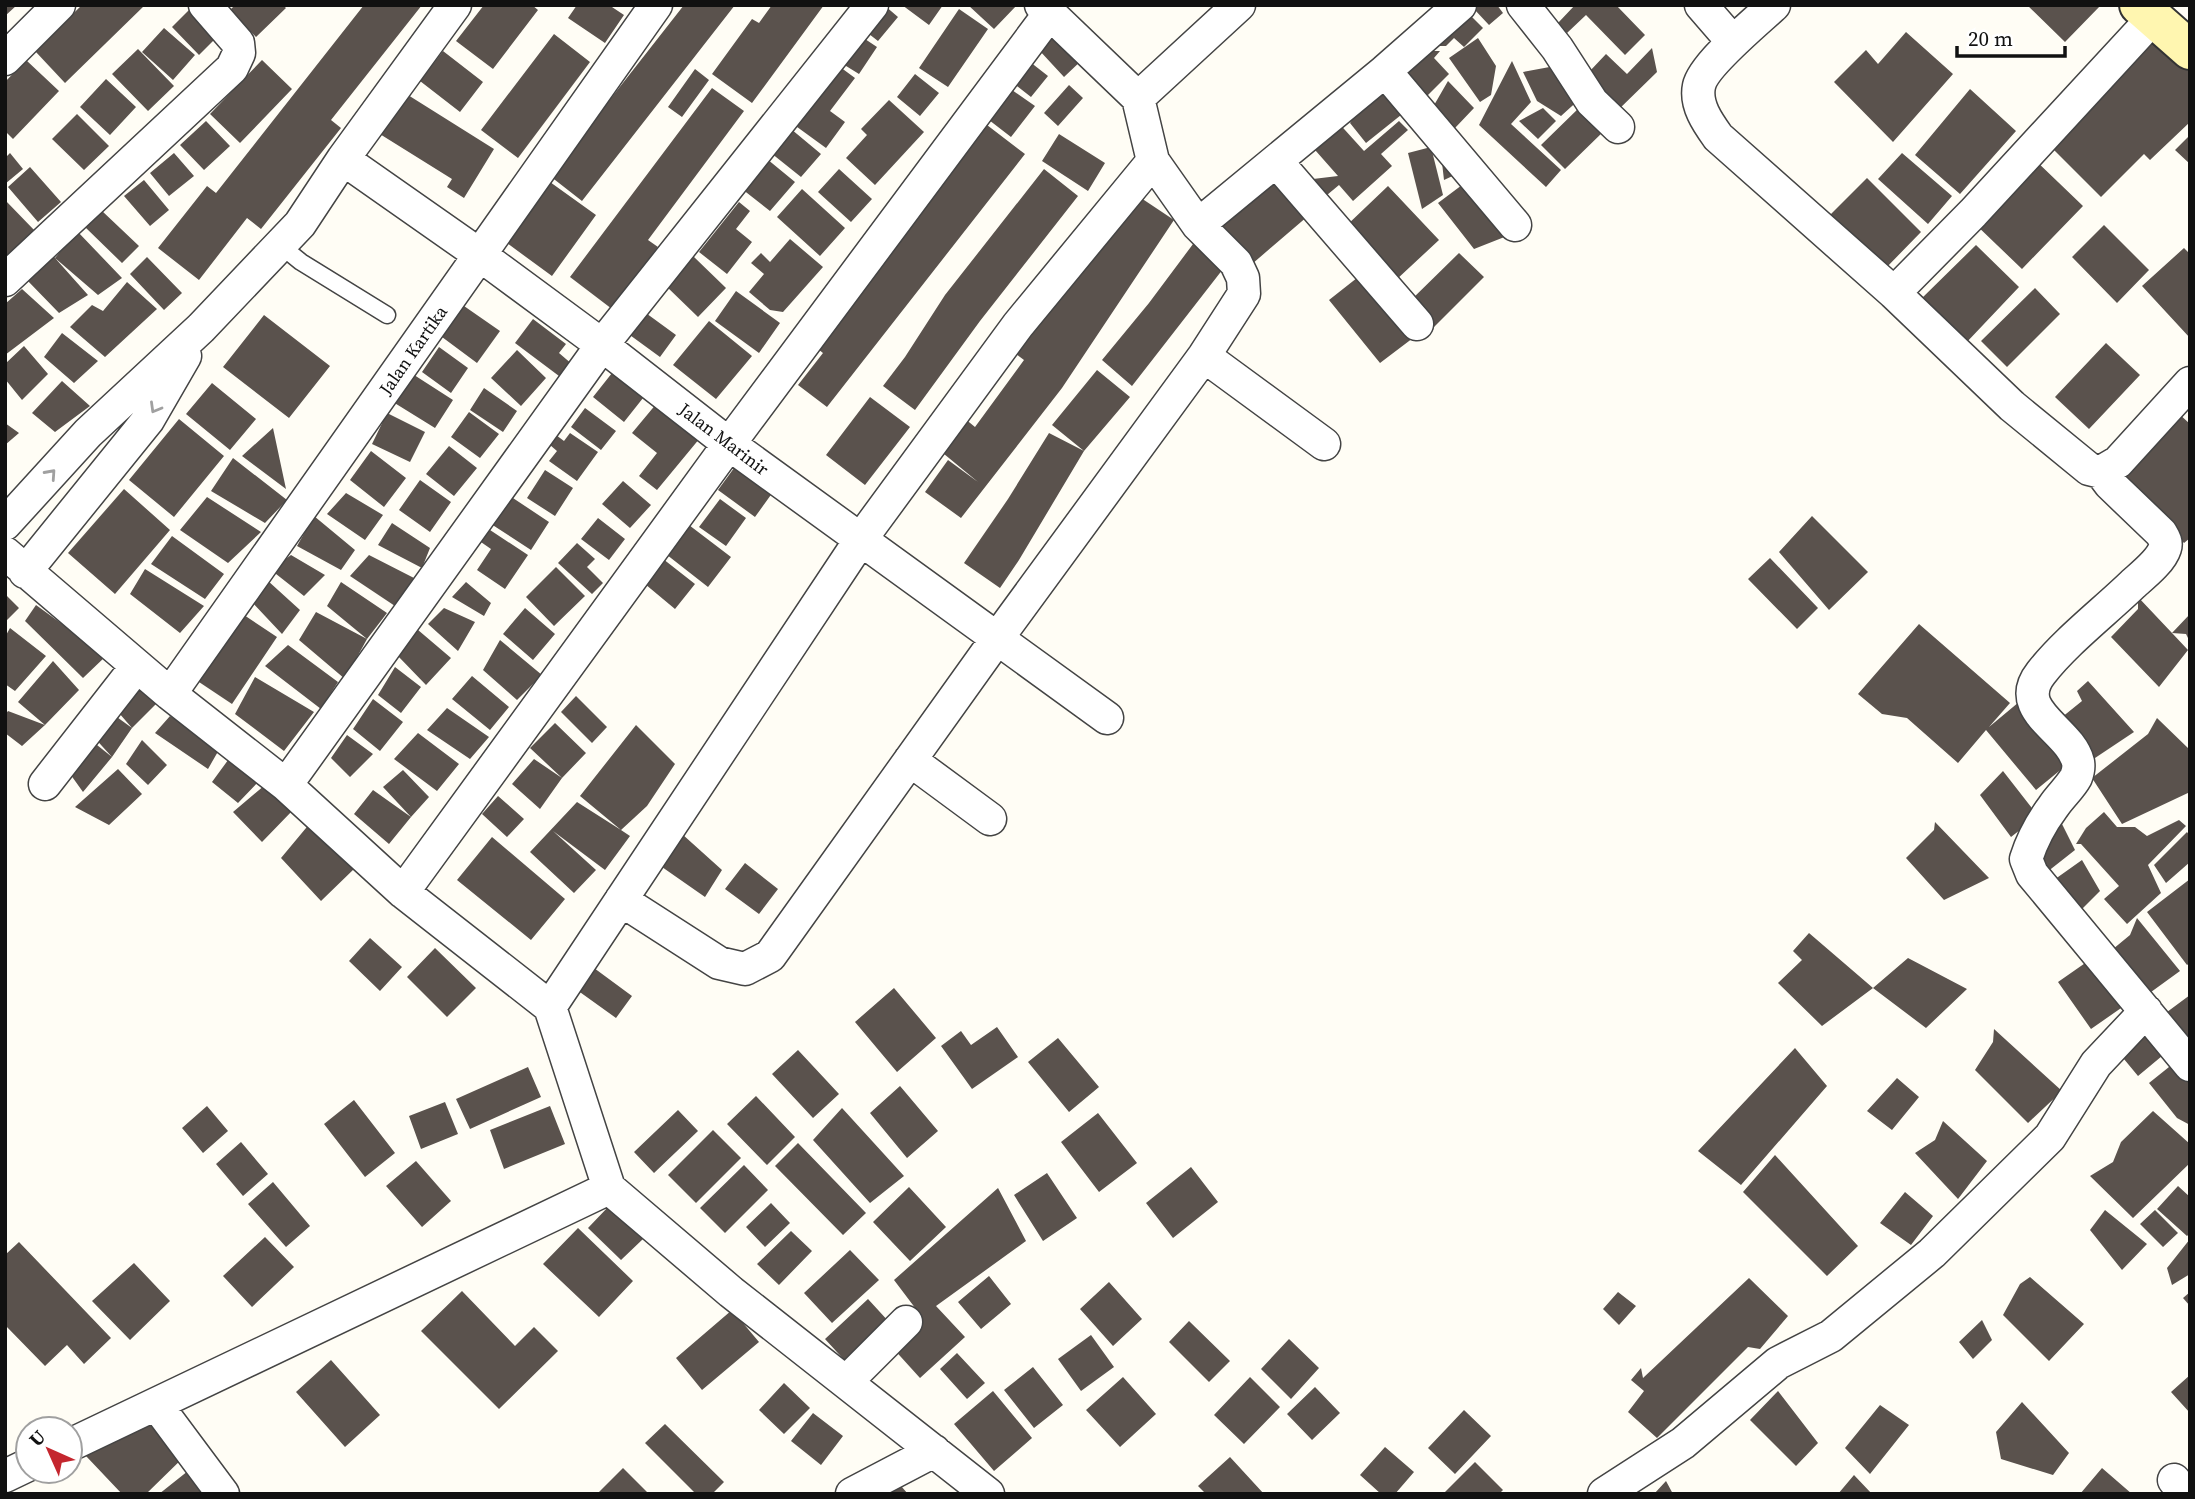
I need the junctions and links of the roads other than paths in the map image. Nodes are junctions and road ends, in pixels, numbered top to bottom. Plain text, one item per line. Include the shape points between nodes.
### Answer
1 (58, 5) edge
2 (205, 5) edge
3 (455, 5) edge
4 (656, 5) edge
5 (872, 5) edge
6 (1239, 5) edge
7 (1460, 5) edge
8 (1523, 5) edge
9 (1701, 5) edge
10 (1774, 5) edge
11 (1046, 9) edge
12 (2146, 12) edge
13 (1733, 42) junction
14 (2190, 50) edge
15 (5, 59) edge
16 (1385, 71) junction
17 (1138, 98) junction
18 (1618, 127) dead end
19 (343, 159) junction
20 (1153, 161) junction
21 (1276, 161) junction
22 (1198, 225) junction
23 (1515, 225) dead end
24 (280, 245) junction
25 (480, 255) junction
26 (5, 280) edge
27 (1894, 293) junction
28 (387, 315) dead end
29 (1417, 324) dead end
30 (201, 328) junction
31 (602, 345) junction
32 (1204, 356) junction
33 (2190, 383) edge
34 (729, 444) junction
35 (1324, 444) dead end
36 (2101, 472) junction
37 (5, 524) edge
38 (861, 539) junction
39 (15, 562) edge
40 (996, 640) junction
41 (137, 666) junction
42 (170, 694) junction
43 (1107, 718) dead end
44 (910, 760) junction
45 (44, 784) dead end
46 (286, 785) junction
47 (990, 819) dead end
48 (403, 892) junction
49 (621, 900) junction
50 (550, 1007) junction
51 (2146, 1011) junction
52 (2190, 1065) edge
53 (609, 1188) junction
54 (906, 1322) dead end
55 (846, 1382) junction
56 (156, 1404) junction
57 (84, 1438) edge
58 (934, 1451) junction
59 (223, 1494) edge
60 (852, 1494) edge
61 (988, 1494) edge
62 (1604, 1494) edge

1 - 15 street
2 - 26 street via 238,43 232,68
3 - 19 street
4 - 25 street, Jalan Kartika
5 - 31 street
6 - 17 street
7 - 16 street
8 - 18 street via 1592,102
9 - 13 street
10 - 13 street
11 - 17 street
11 - 34 street
12 - 14 street
12 - 27 street via 1973,213
13 - 27 street via 1699,86 1702,113 1718,137
16 - 21 street
16 - 23 street
17 - 20 street
19 - 24 street via 300,224
19 - 25 street, Jalan Marinir
20 - 22 street
20 - 38 street via 1018,325
21 - 22 street
21 - 29 street
22 - 32 street via 1236,263 1244,286 1244,294
24 - 28 lane
24 - 30 street
25 - 31 street, Jalan Marinir
25 - 42 street, Jalan Kartika
27 - 36 street via 2012,406 2089,469
37 -> 30 street via 88,433
30 -> 39 street via 148,420
31 - 34 street, Jalan Marinir
31 - 46 street
32 - 35 street
32 - 40 street
33 - 36 street via 2126,454
34 - 38 street, Jalan Marinir
34 - 48 street
36 - 51 street via 2161,533 2165,548 2033,684 2033,704 2072,751 2079,768 2034,836 2026,859 2032,874
38 - 40 street, Jalan Marinir
38 - 49 street
39 - 41 street
40 - 43 street, Jalan Marinir
40 - 44 street
41 - 42 street
41 - 45 street
42 - 46 street
44 - 47 street
44 - 49 street via 770,956 745,969 719,963
46 - 48 street
48 - 50 street
49 - 50 street
50 - 53 street
51 - 52 street
51 - 62 street via 2096,1064 2050,1137 1932,1254 1831,1336 1778,1363 1683,1443
53 - 55 street
53 - 56 street
54 - 55 street
55 - 58 street
56 - 57 street
56 - 59 street
58 - 60 street
58 - 61 street

